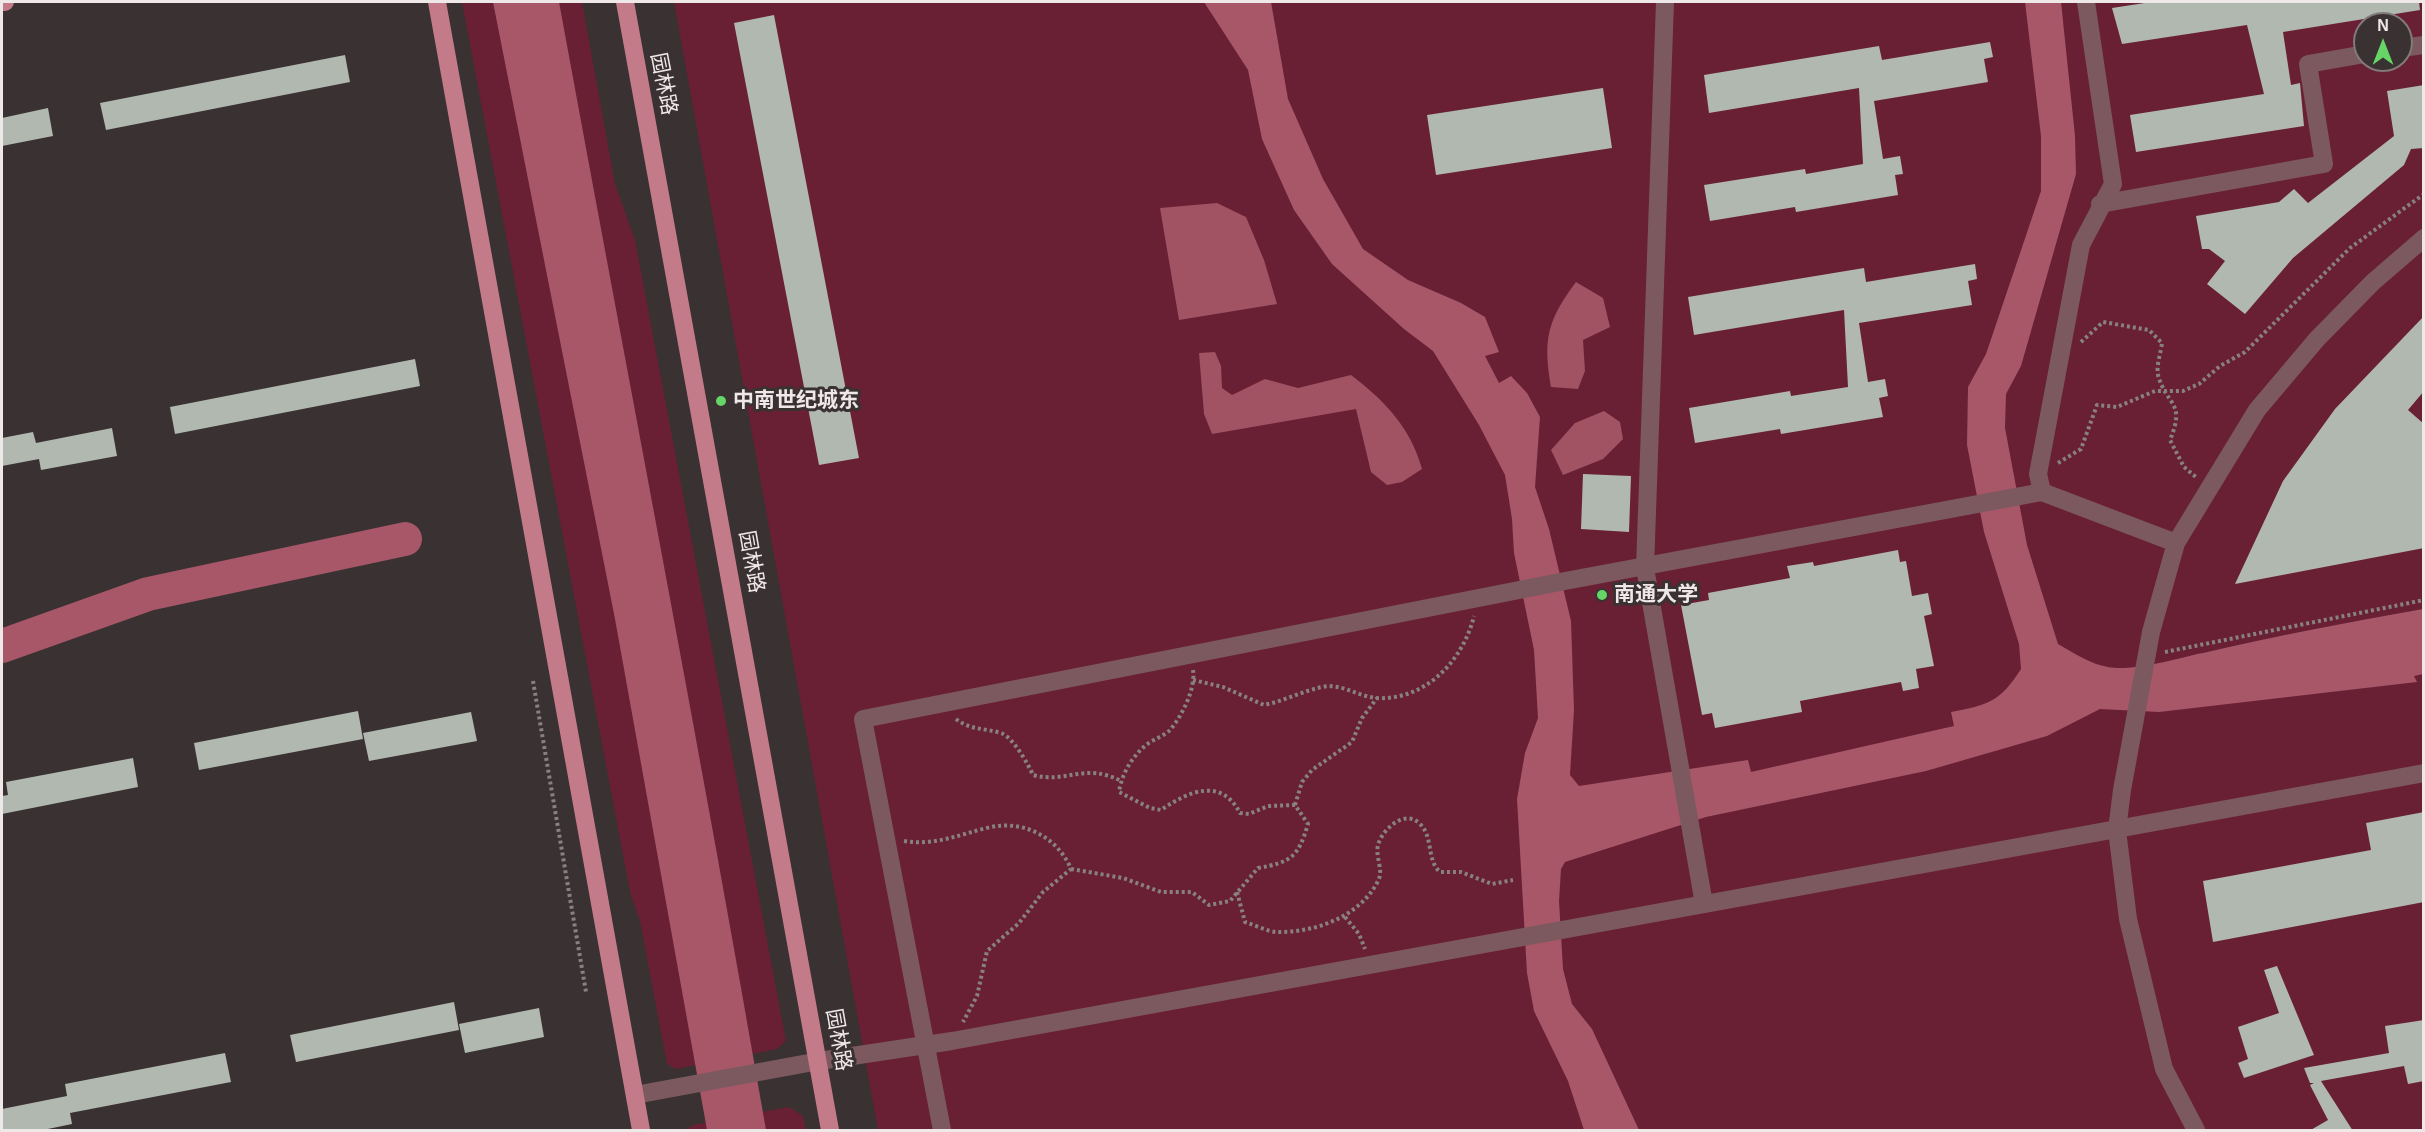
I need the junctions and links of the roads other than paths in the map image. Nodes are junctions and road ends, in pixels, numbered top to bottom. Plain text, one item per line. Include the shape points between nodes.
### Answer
1 (437, 2) edge
2 (625, 2) edge
3 (1665, 2) edge
4 (2086, 2) edge
5 (2353, 56) edge
6 (2100, 204) junction
7 (2424, 238) edge
8 (2041, 486) junction
9 (2176, 543) junction
10 (1644, 568) junction
11 (2424, 773) edge
12 (2117, 830) junction
13 (1704, 904) junction
14 (925, 1044) junction
15 (819, 1061) junction
16 (635, 1095) junction
17 (641, 1131) edge
18 (830, 1131) edge
19 (942, 1131) edge
20 (2196, 1131) edge

1 - 16 main road
2 - 15 main road, 园林路
3 - 10 street
4 - 6 street via 2113,184
5 - 6 street via 2308,64 2324,164
6 - 8 street via 2081,245 2058,363
7 - 9 street via 2373,282 2317,339 2257,410
8 - 9 street
8 - 10 street via 2022,495
9 - 12 street via 2146,659
10 - 13 street
10 - 14 street via 863,719
11 - 12 street
12 - 13 street
12 - 20 street via 2128,919 2163,1069
13 - 14 street
14 - 15 street
14 - 19 street
15 - 16 street
15 - 18 main road, 园林路
16 - 17 main road

